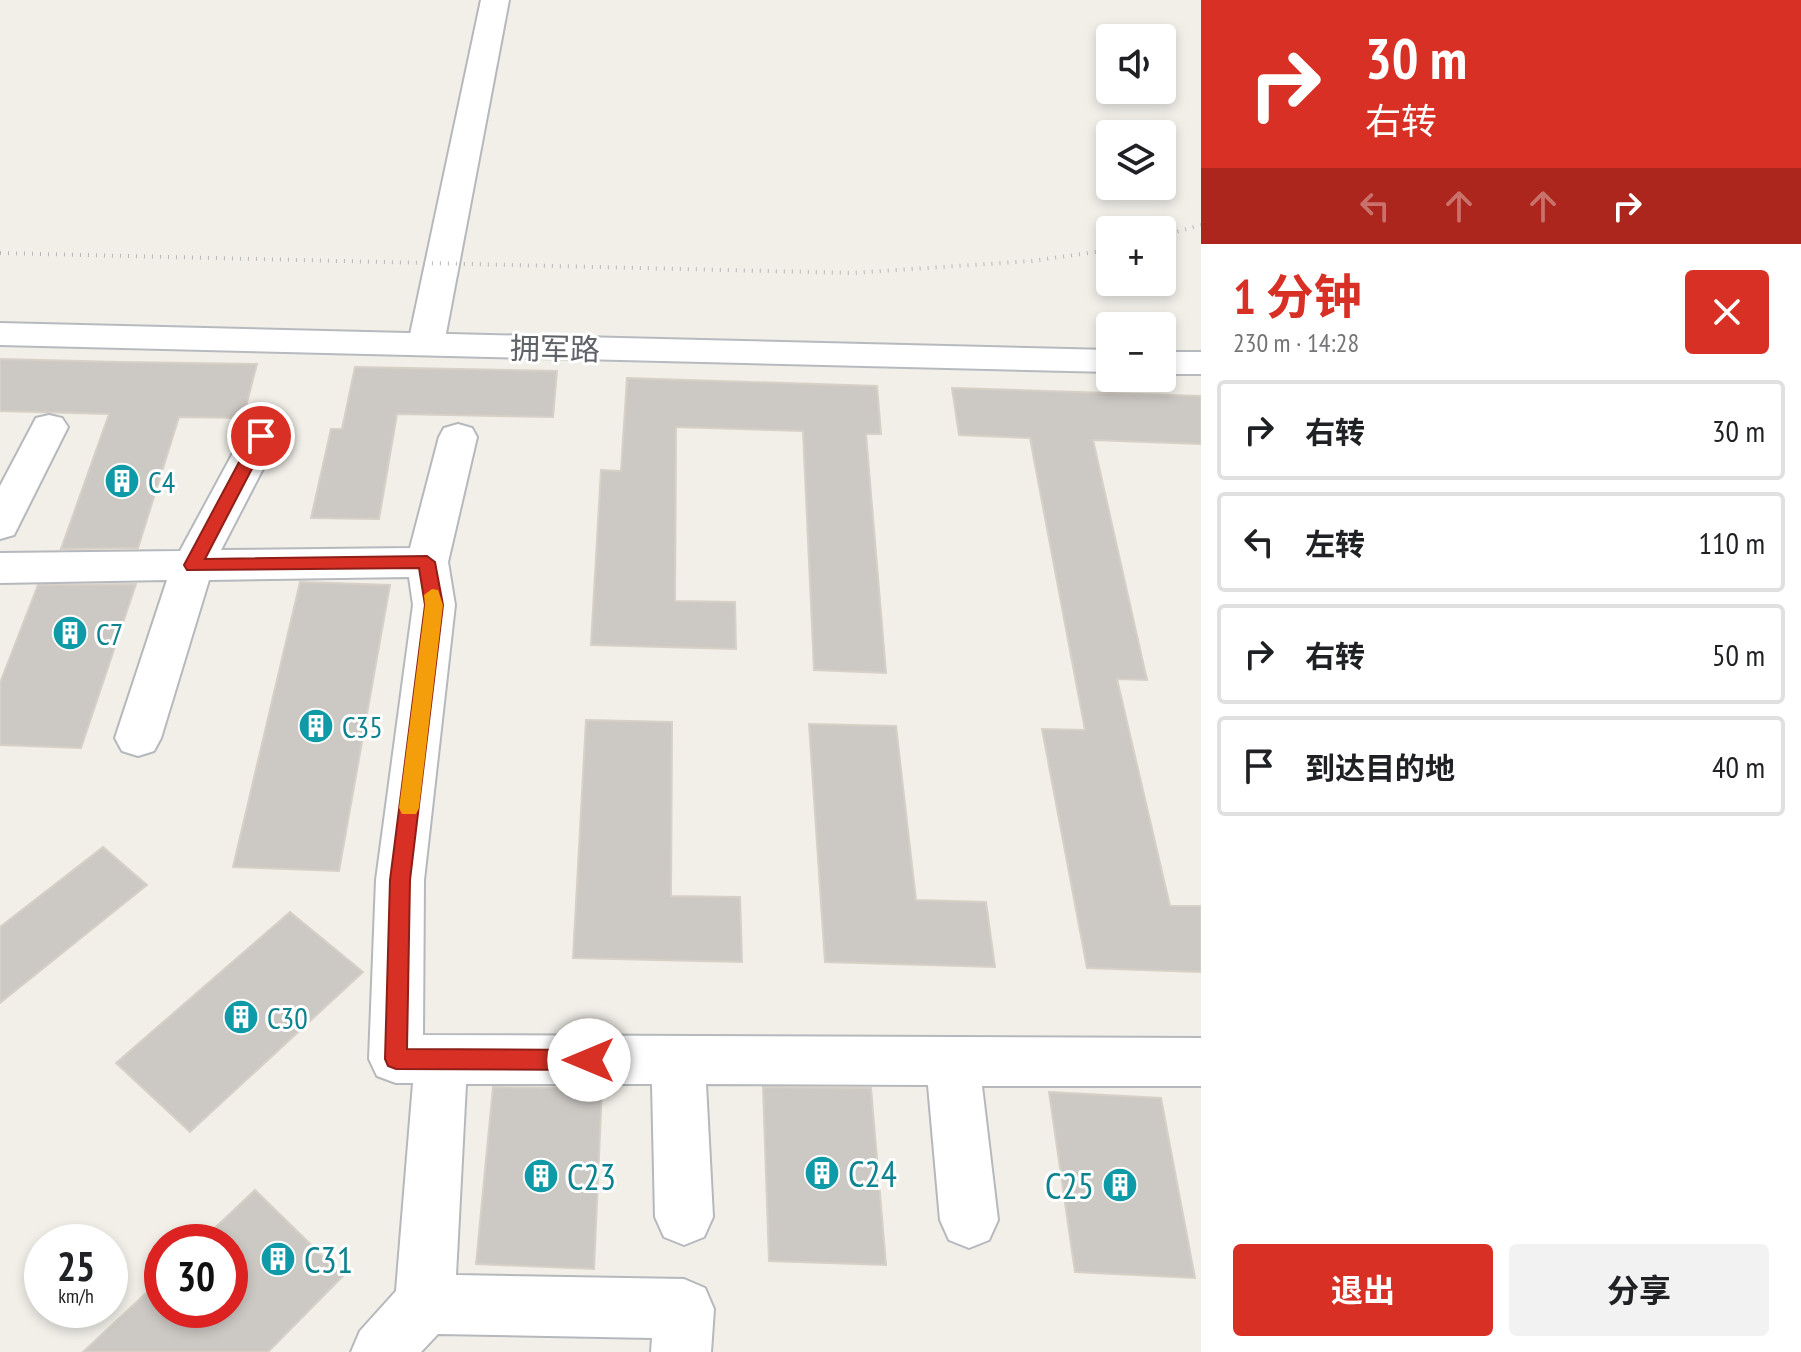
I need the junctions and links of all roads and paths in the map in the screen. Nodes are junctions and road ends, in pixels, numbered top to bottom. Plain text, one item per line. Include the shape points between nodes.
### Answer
1 (495, 0) edge
2 (0, 334) edge
3 (426, 344) junction
4 (1096, 361) edge
5 (1176, 363) edge
6 (1201, 363) edge
7 (49, 427) dead end
8 (261, 436) dead end
9 (458, 437) dead end
10 (0, 525) edge
11 (427, 562) junction
12 (193, 565) junction
13 (0, 568) edge
14 (138, 738) dead end
15 (441, 1059) junction
16 (678, 1060) junction
17 (952, 1061) junction
18 (1201, 1062) edge
19 (684, 1217) dead end
20 (969, 1220) dead end
21 (425, 1304) junction
22 (381, 1352) edge
23 (681, 1352) edge

1 - 3 street
2 - 3 street, 拥军路
3 - 4 street, 拥军路
5 - 6 street
7 - 10 street
8 - 12 street
9 - 11 street
11 - 12 street
11 - 15 street via 434,605 400,880 396,1059
12 - 13 street
12 - 14 street
15 - 16 street
15 - 21 street
16 - 17 street
16 - 19 street
17 - 18 street
17 - 20 street
21 - 22 street
21 - 23 street via 684,1309

